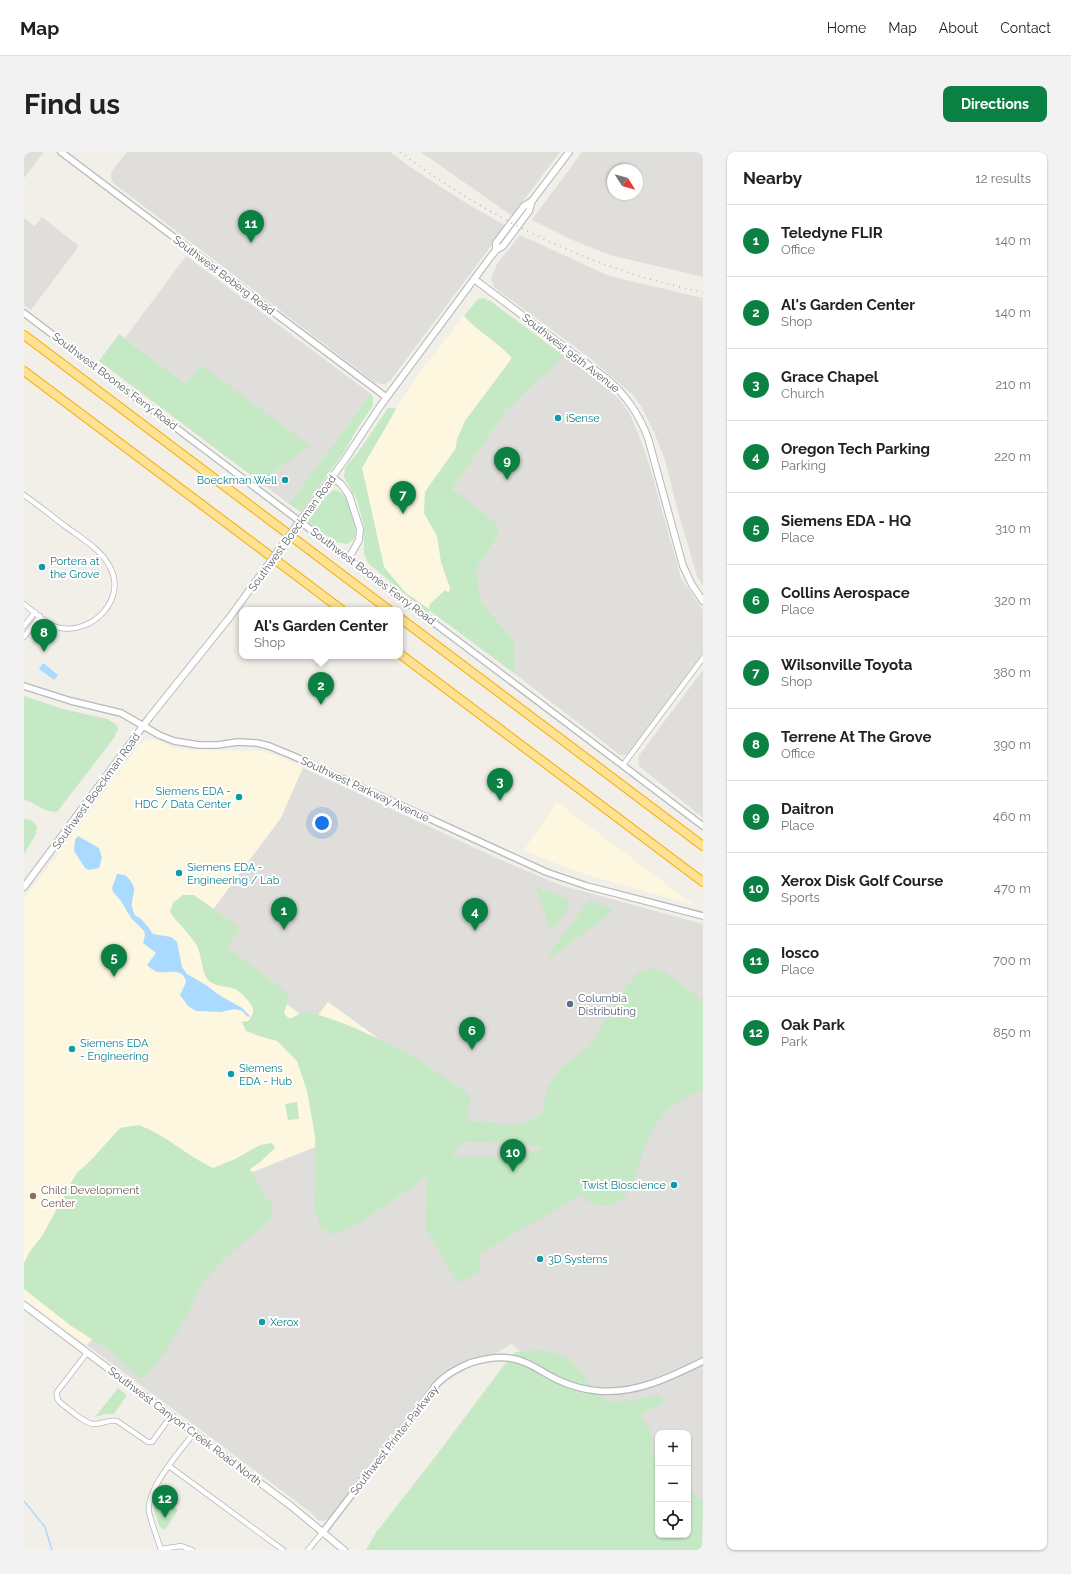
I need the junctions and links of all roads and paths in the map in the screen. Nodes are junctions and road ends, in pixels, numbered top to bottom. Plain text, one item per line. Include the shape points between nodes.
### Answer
1 (61, 152) edge
2 (569, 152) edge
3 (474, 279) junction
4 (24, 313) edge
5 (24, 335) edge
6 (24, 371) edge
7 (386, 397) junction
8 (332, 477) junction
9 (24, 495) edge
10 (349, 558) junction
11 (703, 601) edge
12 (24, 604) edge
13 (338, 607) edge
14 (385, 607) edge
15 (35, 612) junction
16 (40, 616) junction
17 (403, 620) edge
18 (24, 626) edge
19 (24, 637) edge
20 (403, 656) edge
21 (703, 658) edge
22 (24, 686) edge
23 (144, 725) junction
24 (623, 765) junction
25 (703, 826) edge
26 (703, 846) edge
27 (703, 882) edge
28 (24, 887) edge
29 (703, 916) edge
30 (24, 1305) edge
31 (87, 1353) junction
32 (703, 1361) edge
33 (171, 1416) junction
34 (194, 1433) junction
35 (169, 1466) junction
36 (323, 1532) junction
37 (161, 1549) edge
38 (192, 1550) edge
39 (283, 1550) edge
40 (308, 1550) edge
41 (344, 1550) edge

1 - 7 street, Southwest Boberg Road
2 - 3 main road, Southwest Boeckman Road via 496,243 496,250
3 - 7 main road, Southwest Boeckman Road
3 - 11 main road, Southwest 95th Avenue via 603,375 632,406 651,446 683,566
4 - 10 street, Southwest Boones Ferry Road
5 - 14 highway
6 - 13 highway
7 - 8 main road, Southwest Boeckman Road
8 - 10 main road via 349,495 360,529 359,540
8 - 23 main road, Southwest Boeckman Road, bridge via 260,578
9 - 16 street via 101,553 114,578 112,598 104,612 89,624 80,628 58,628
10 - 24 street, Southwest Boones Ferry Road
12 - 15 street
15 - 16 street
15 - 18 street
16 - 19 street
17 - 26 highway
20 - 27 highway
21 - 24 street
22 - 23 street, Southwest Parkway Avenue via 118,712
23 - 28 main road, Southwest Boeckman Road
23 - 29 street, Southwest Parkway Avenue via 167,738 186,743 217,745 247,742 268,746 546,872 586,886
24 - 25 street, Southwest Boones Ferry Road
30 - 31 main road, Southwest Canyon Creek Road North
31 - 33 main road, Southwest Canyon Creek Road North
31 - 33 street via 57,1392 58,1401 88,1423 117,1421 148,1442 152,1442
32 - 36 street, Southwest Printer Parkway via 654,1383 613,1391 589,1390 571,1385 510,1358 487,1358 467,1365 448,1374 437,1384
33 - 34 main road, Southwest Canyon Creek Road North
34 - 35 street
34 - 36 main road, Southwest Canyon Creek Road North
35 - 37 street via 153,1489 149,1503 149,1512
35 - 39 street
36 - 40 street
36 - 41 main road, Southwest Canyon Creek Road North
37 - 38 street via 181,1546

